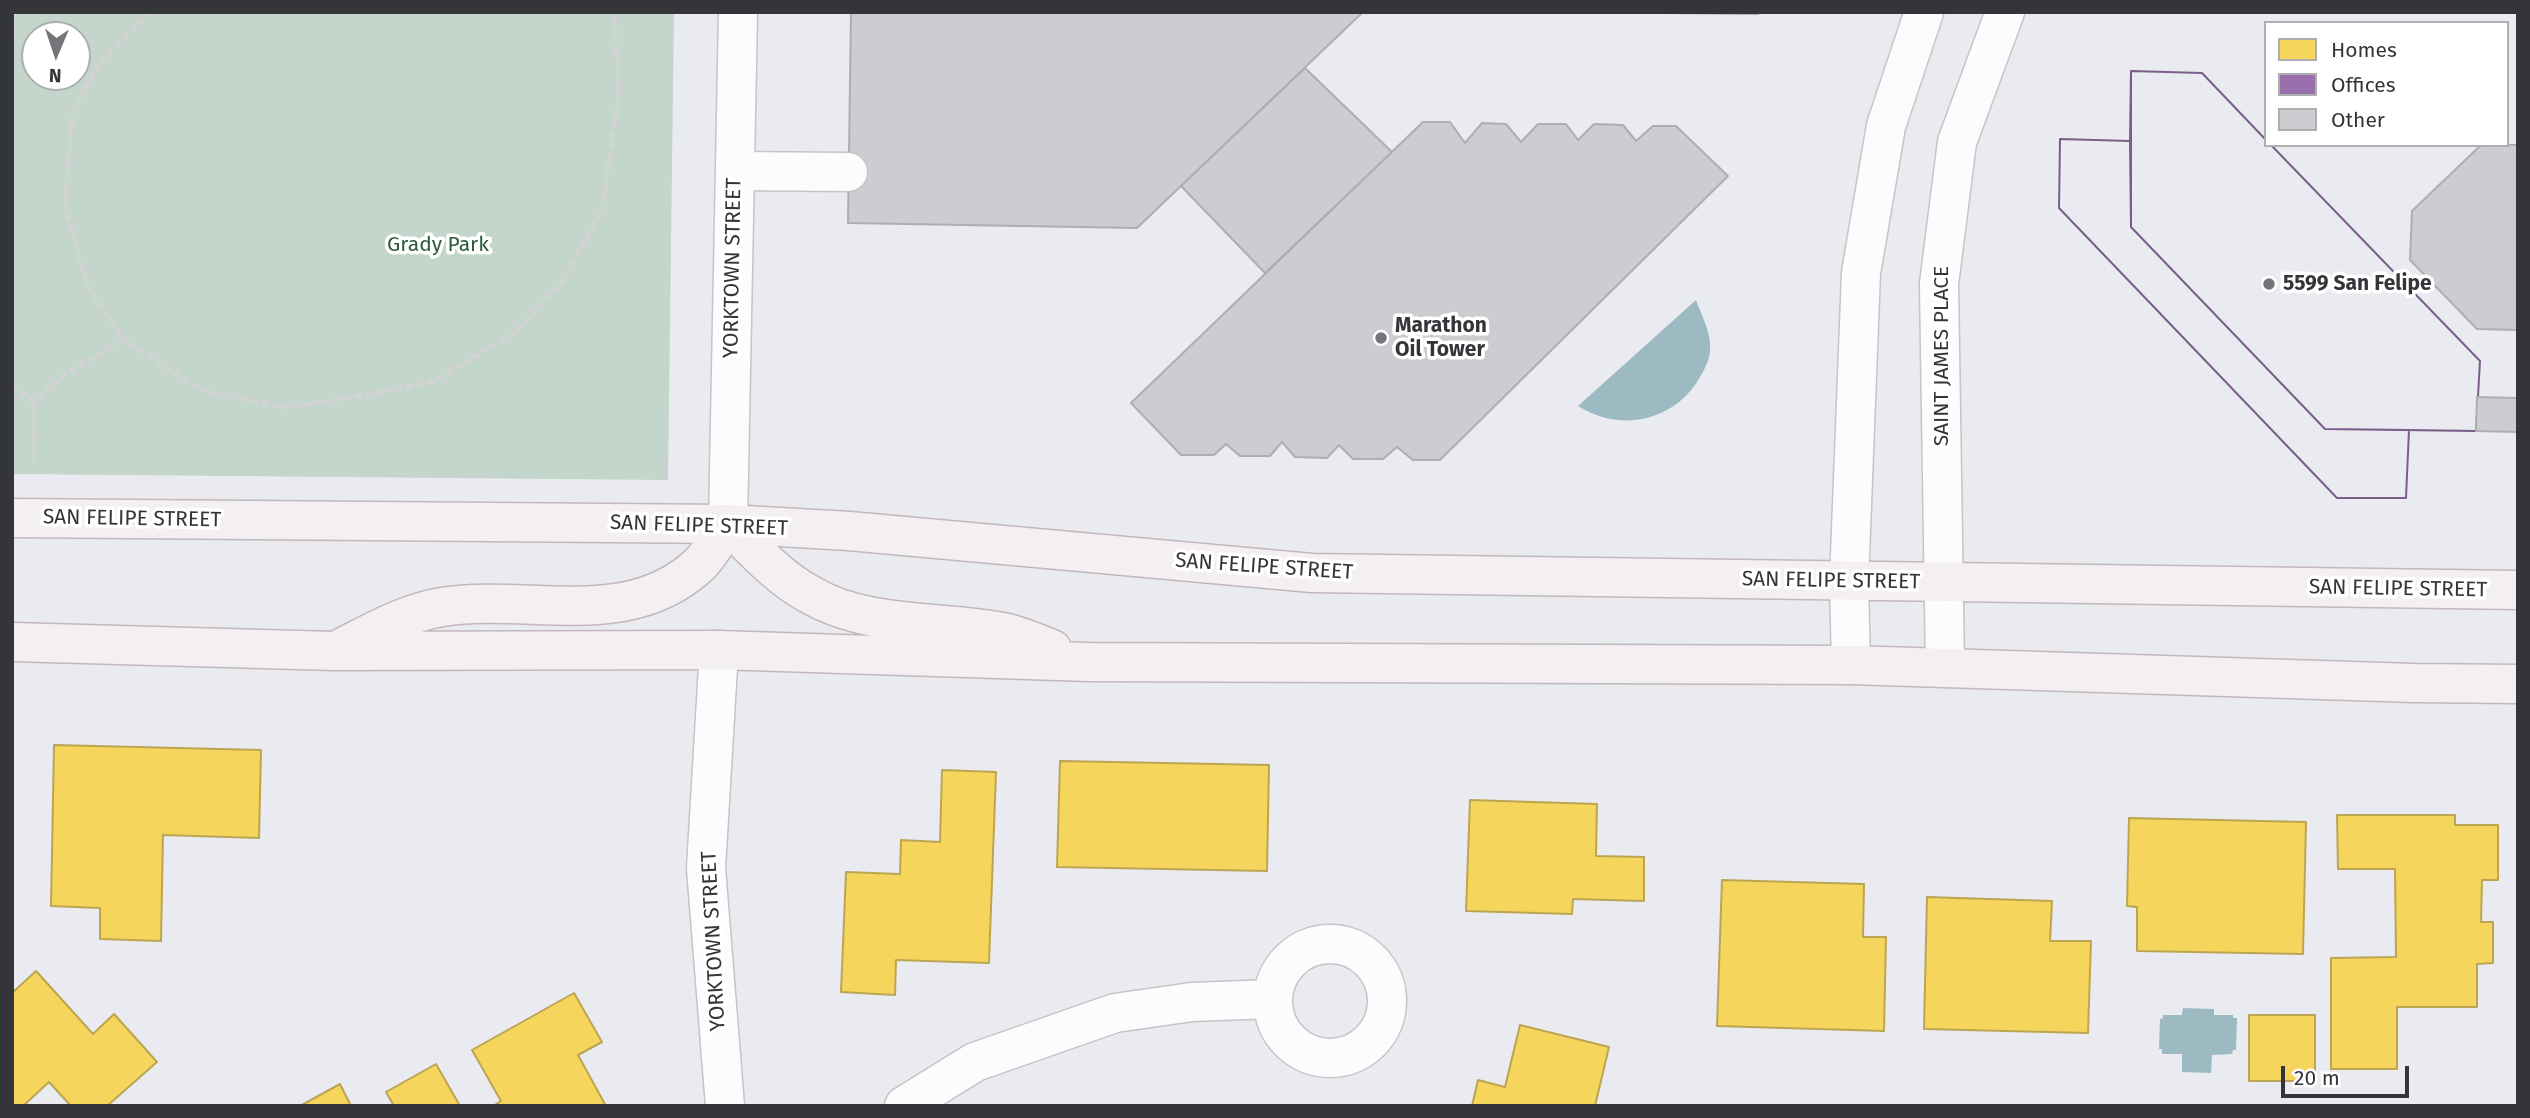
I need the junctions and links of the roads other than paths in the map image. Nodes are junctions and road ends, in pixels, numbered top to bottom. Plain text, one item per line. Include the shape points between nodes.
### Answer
1 (738, 12) edge
2 (1924, 12) edge
3 (2005, 12) edge
4 (735, 171) junction
5 (848, 172) dead end
6 (12, 518) edge
7 (728, 524) junction
8 (1849, 582) junction
9 (1945, 583) junction
10 (2518, 590) edge
11 (12, 642) edge
12 (719, 650) junction
13 (335, 651) junction
14 (1089, 662) junction
15 (1852, 665) junction
16 (1945, 668) junction
17 (2518, 684) edge
18 (1272, 999) dead end
19 (725, 1106) edge
20 (904, 1106) edge

1 - 4 street, YORKTOWN STREET
2 - 8 street via 1886,126 1861,273
3 - 9 street, SAINT JAMES PLACE via 1957,142 1939,284
4 - 5 street
4 - 7 street, YORKTOWN STREET
6 - 7 main road, SAN FELIPE STREET
7 - 8 main road, SAN FELIPE STREET via 1312,573
7 - 13 main road via 701,562 672,586 642,599 607,606 444,607 407,615
7 - 14 main road via 809,595 847,610 1003,632
8 - 9 main road, SAN FELIPE STREET
8 - 15 street
9 - 10 main road, SAN FELIPE STREET
9 - 16 street, SAINT JAMES PLACE
11 - 13 main road
12 - 13 main road
12 - 14 main road
12 - 19 street, YORKTOWN STREET via 706,868
14 - 15 main road
15 - 16 main road
16 - 17 main road
18 - 20 street via 1115,1013 975,1062

